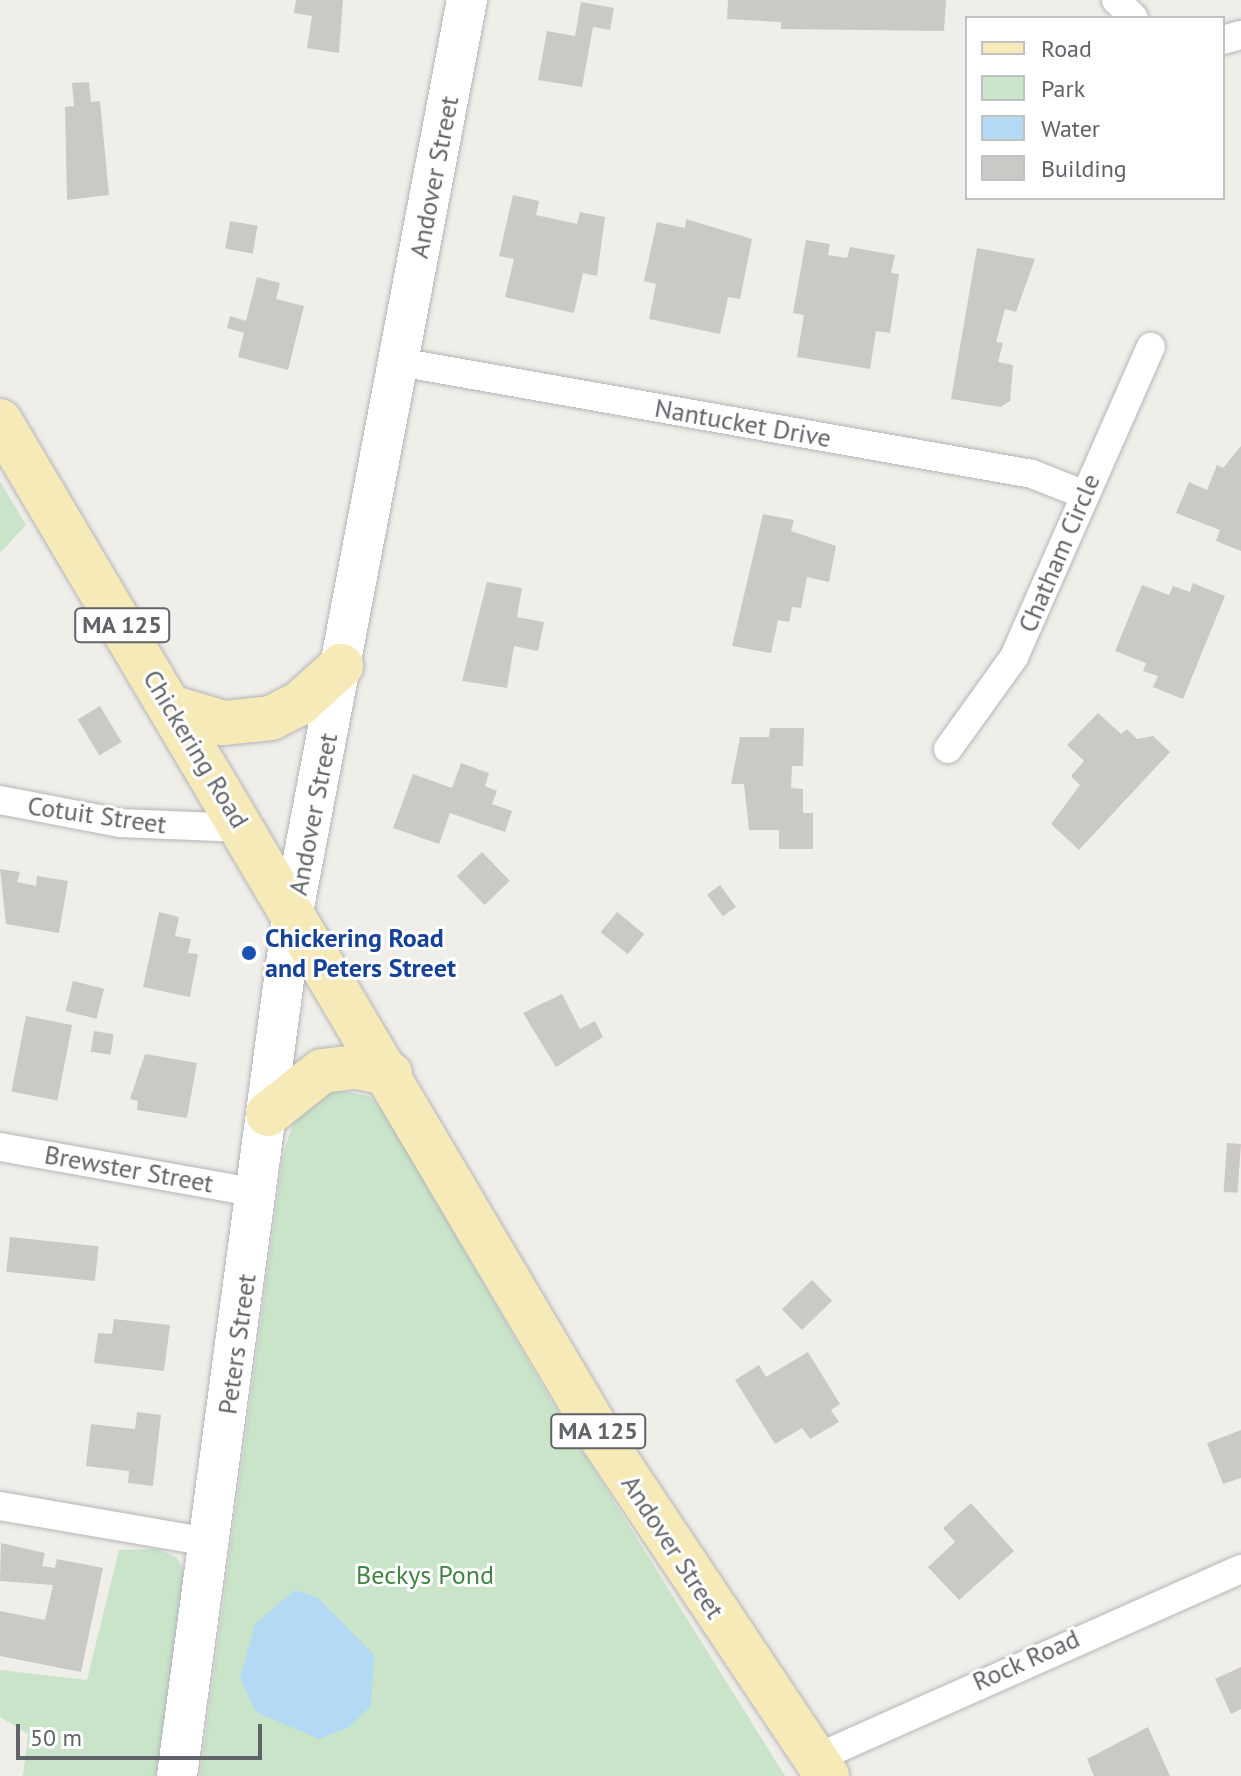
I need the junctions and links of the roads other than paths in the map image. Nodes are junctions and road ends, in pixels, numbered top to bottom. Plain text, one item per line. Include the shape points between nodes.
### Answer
1 (467, 0) edge
2 (1116, 0) edge
3 (1132, 16) edge
4 (1151, 347) dead end
5 (399, 362) junction
6 (0, 421) edge
7 (1085, 495) junction
8 (341, 666) junction
9 (171, 707) junction
10 (948, 749) dead end
11 (0, 800) edge
12 (243, 828) junction
13 (293, 912) junction
14 (390, 1074) junction
15 (268, 1114) junction
16 (0, 1147) edge
17 (257, 1193) junction
18 (0, 1506) edge
19 (208, 1542) junction
20 (1241, 1569) edge
21 (820, 1767) edge
22 (177, 1776) edge

1 - 5 main road, Andover Street
2 - 3 street
4 - 7 street, Chatham Circle
5 - 7 street, Nantucket Drive via 1032,474
5 - 8 main road, Andover Street
6 - 9 main road, Chickering Road / MA 125
7 - 10 street, Chatham Circle via 1014,657
8 - 9 main road via 299,704 271,718 223,723
8 - 13 main road, Andover Street
9 - 12 main road, Chickering Road / MA 125
11 - 12 street, Cotuit Street via 120,823
12 - 13 main road, Chickering Road / MA 125
13 - 14 main road, Andover Street / MA 125
13 - 15 main road, Peters Street
14 - 15 main road via 357,1067 322,1071
14 - 21 main road, Andover Street / MA 125 via 603,1440
15 - 17 main road, Peters Street
16 - 17 street, Brewster Street
17 - 19 main road, Peters Street
18 - 19 street
19 - 22 main road, Peters Street
20 - 21 street, Rock Road

